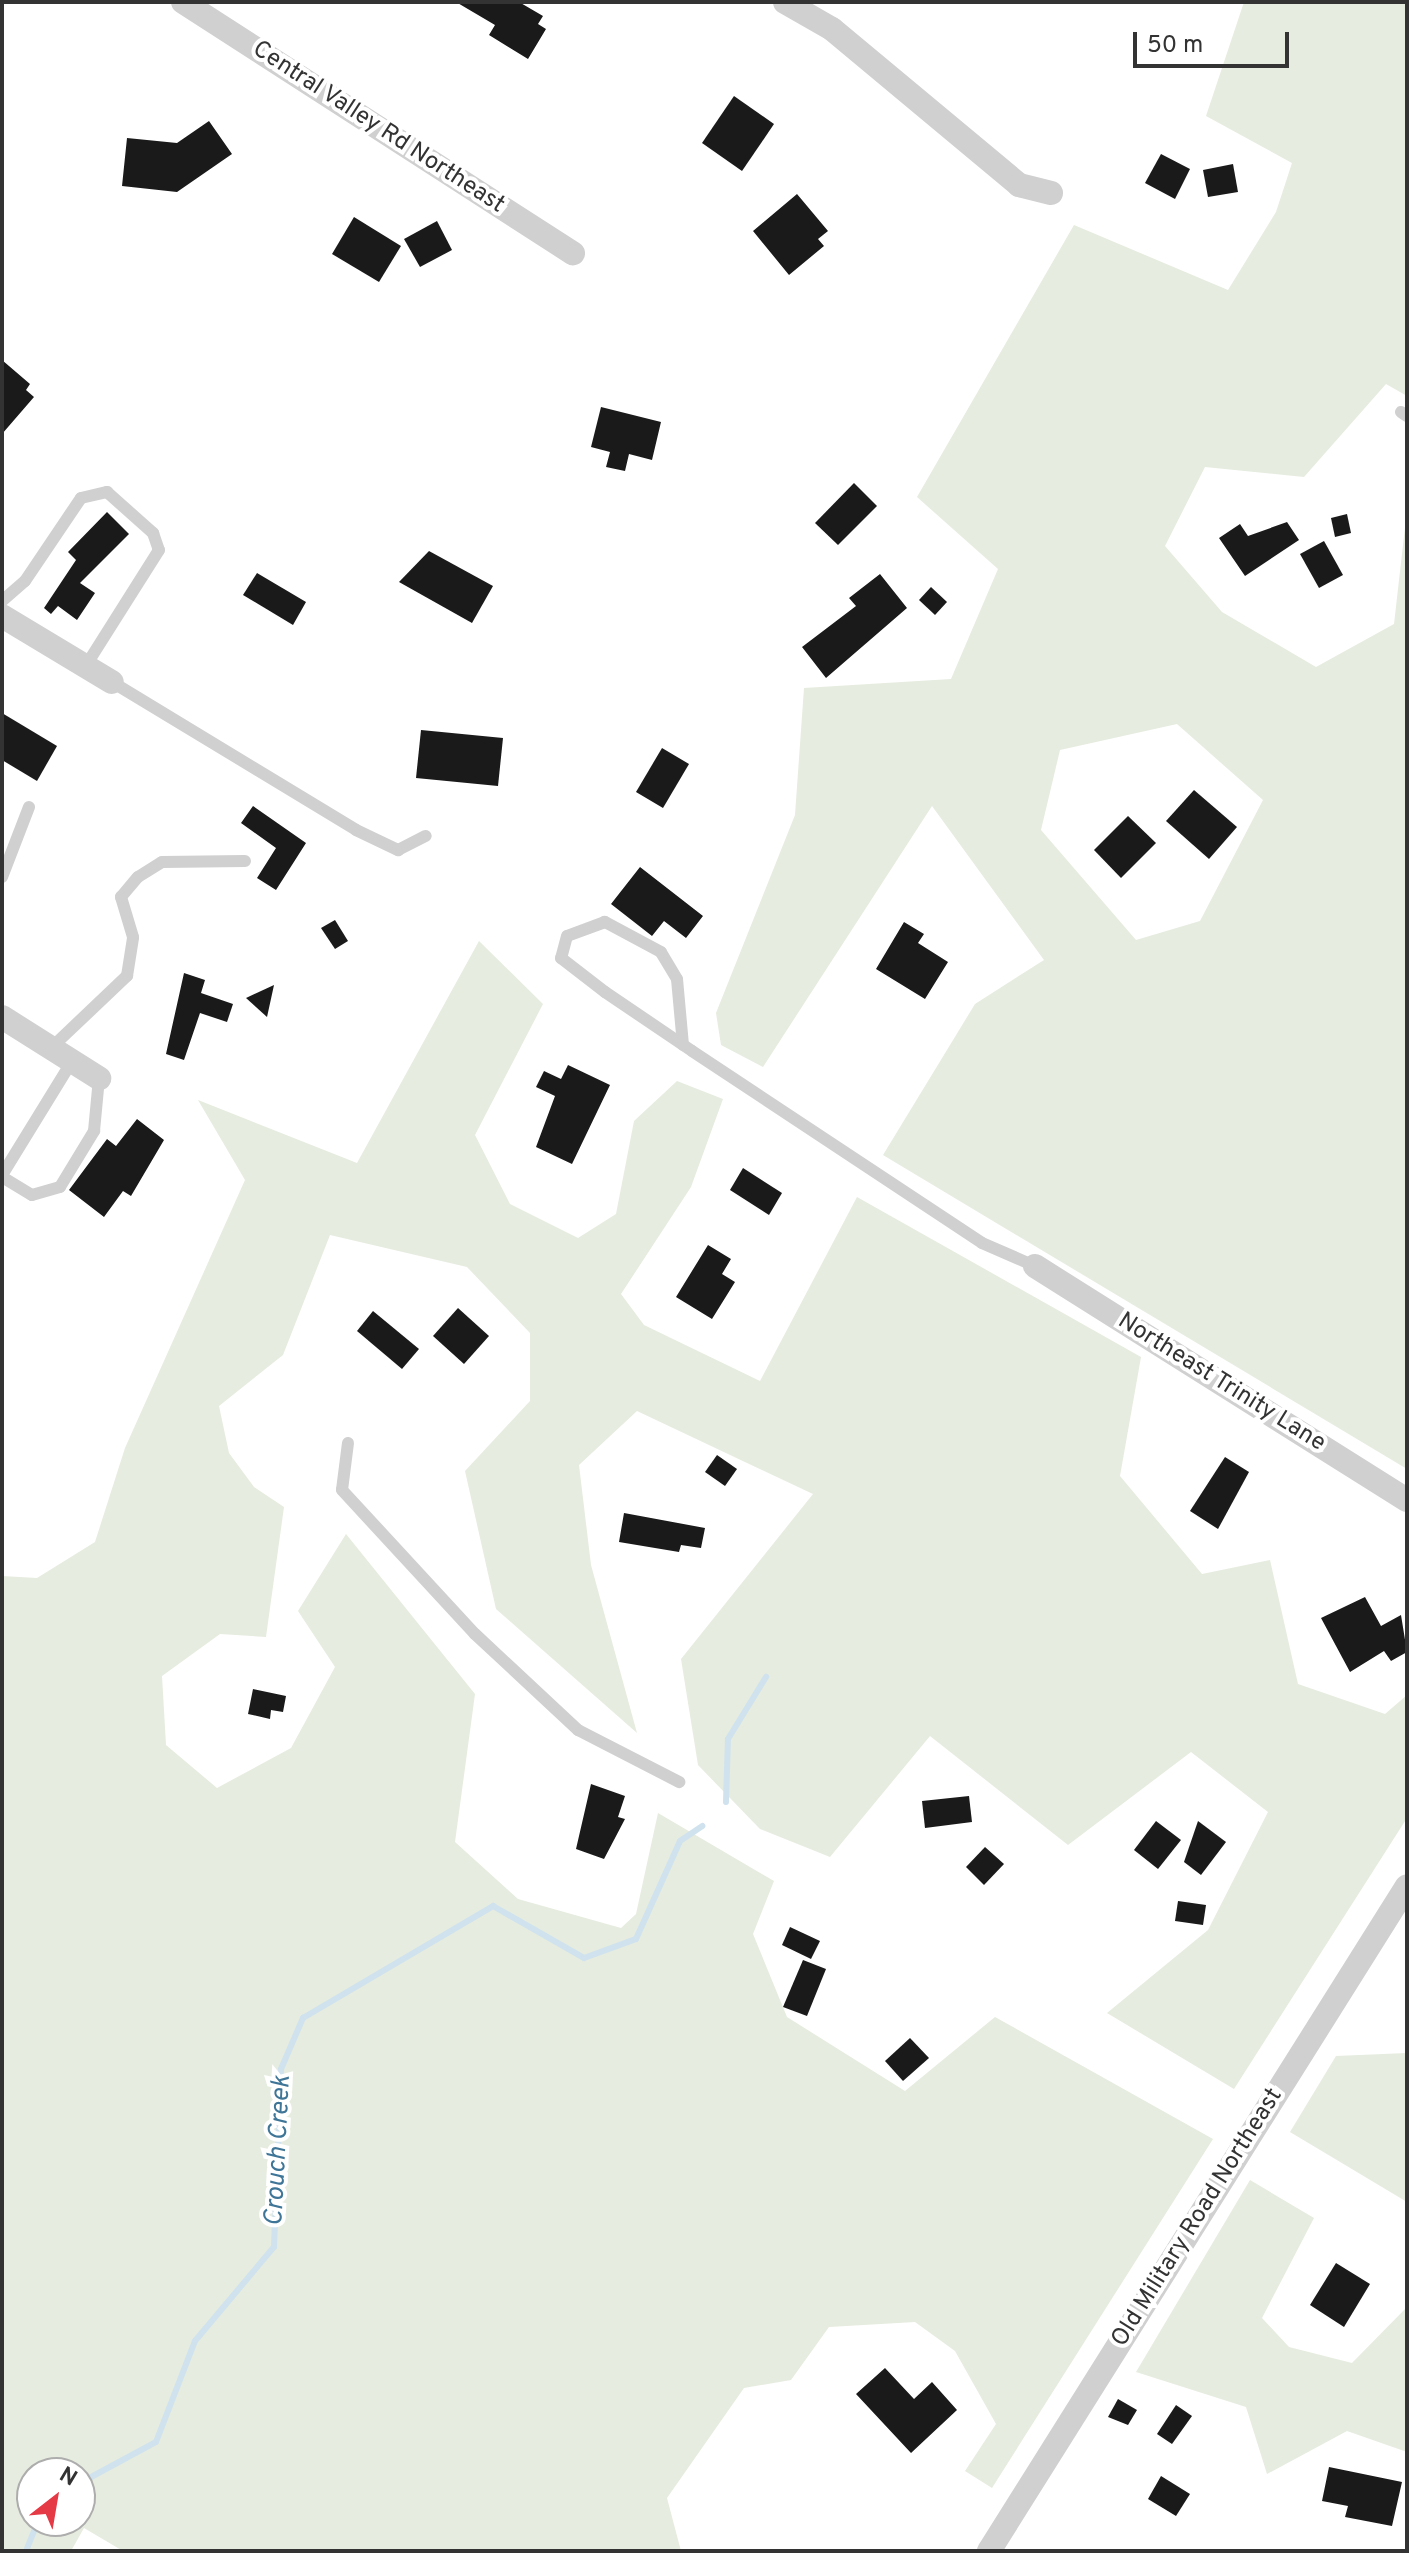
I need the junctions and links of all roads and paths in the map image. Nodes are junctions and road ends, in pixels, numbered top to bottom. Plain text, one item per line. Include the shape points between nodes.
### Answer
1 (183, 2) edge
2 (785, 2) edge
3 (1051, 193) dead end
4 (573, 253) dead end
5 (2, 601) edge
6 (2, 616) edge
7 (87, 664) junction
8 (112, 682) joint
9 (29, 807) dead end
10 (426, 836) dead end
11 (245, 861) dead end
12 (2, 877) edge
13 (2, 1017) edge
14 (683, 1045) junction
15 (51, 1048) junction
16 (72, 1061) junction
17 (99, 1078) joint
18 (2, 1176) edge
19 (1035, 1266) joint
20 (348, 1443) dead end
21 (1407, 1500) edge
22 (679, 1782) dead end
23 (1407, 1886) edge
24 (989, 2551) edge

1 - 4 street, Central Valley Rd Northeast
2 - 3 street via 832,29 1019,185
5 - 7 lane via 25,581 81,498 107,492 153,533 159,550
6 - 7 street
7 - 8 street
8 - 10 lane via 356,830 398,850
9 - 12 lane
11 - 15 lane via 162,862 138,877 121,897 133,937 127,976
13 - 15 street
14 - 14 lane via 677,979 661,952 605,922 567,936 561,958
14 - 19 lane via 982,1243
15 - 16 street
16 - 17 street
16 - 18 lane
17 - 18 lane via 94,1131 60,1187 32,1195
19 - 21 street, Northeast Trinity Lane
20 - 22 lane via 342,1490 475,1634 578,1730
23 - 24 street, Old Military Road Northeast

